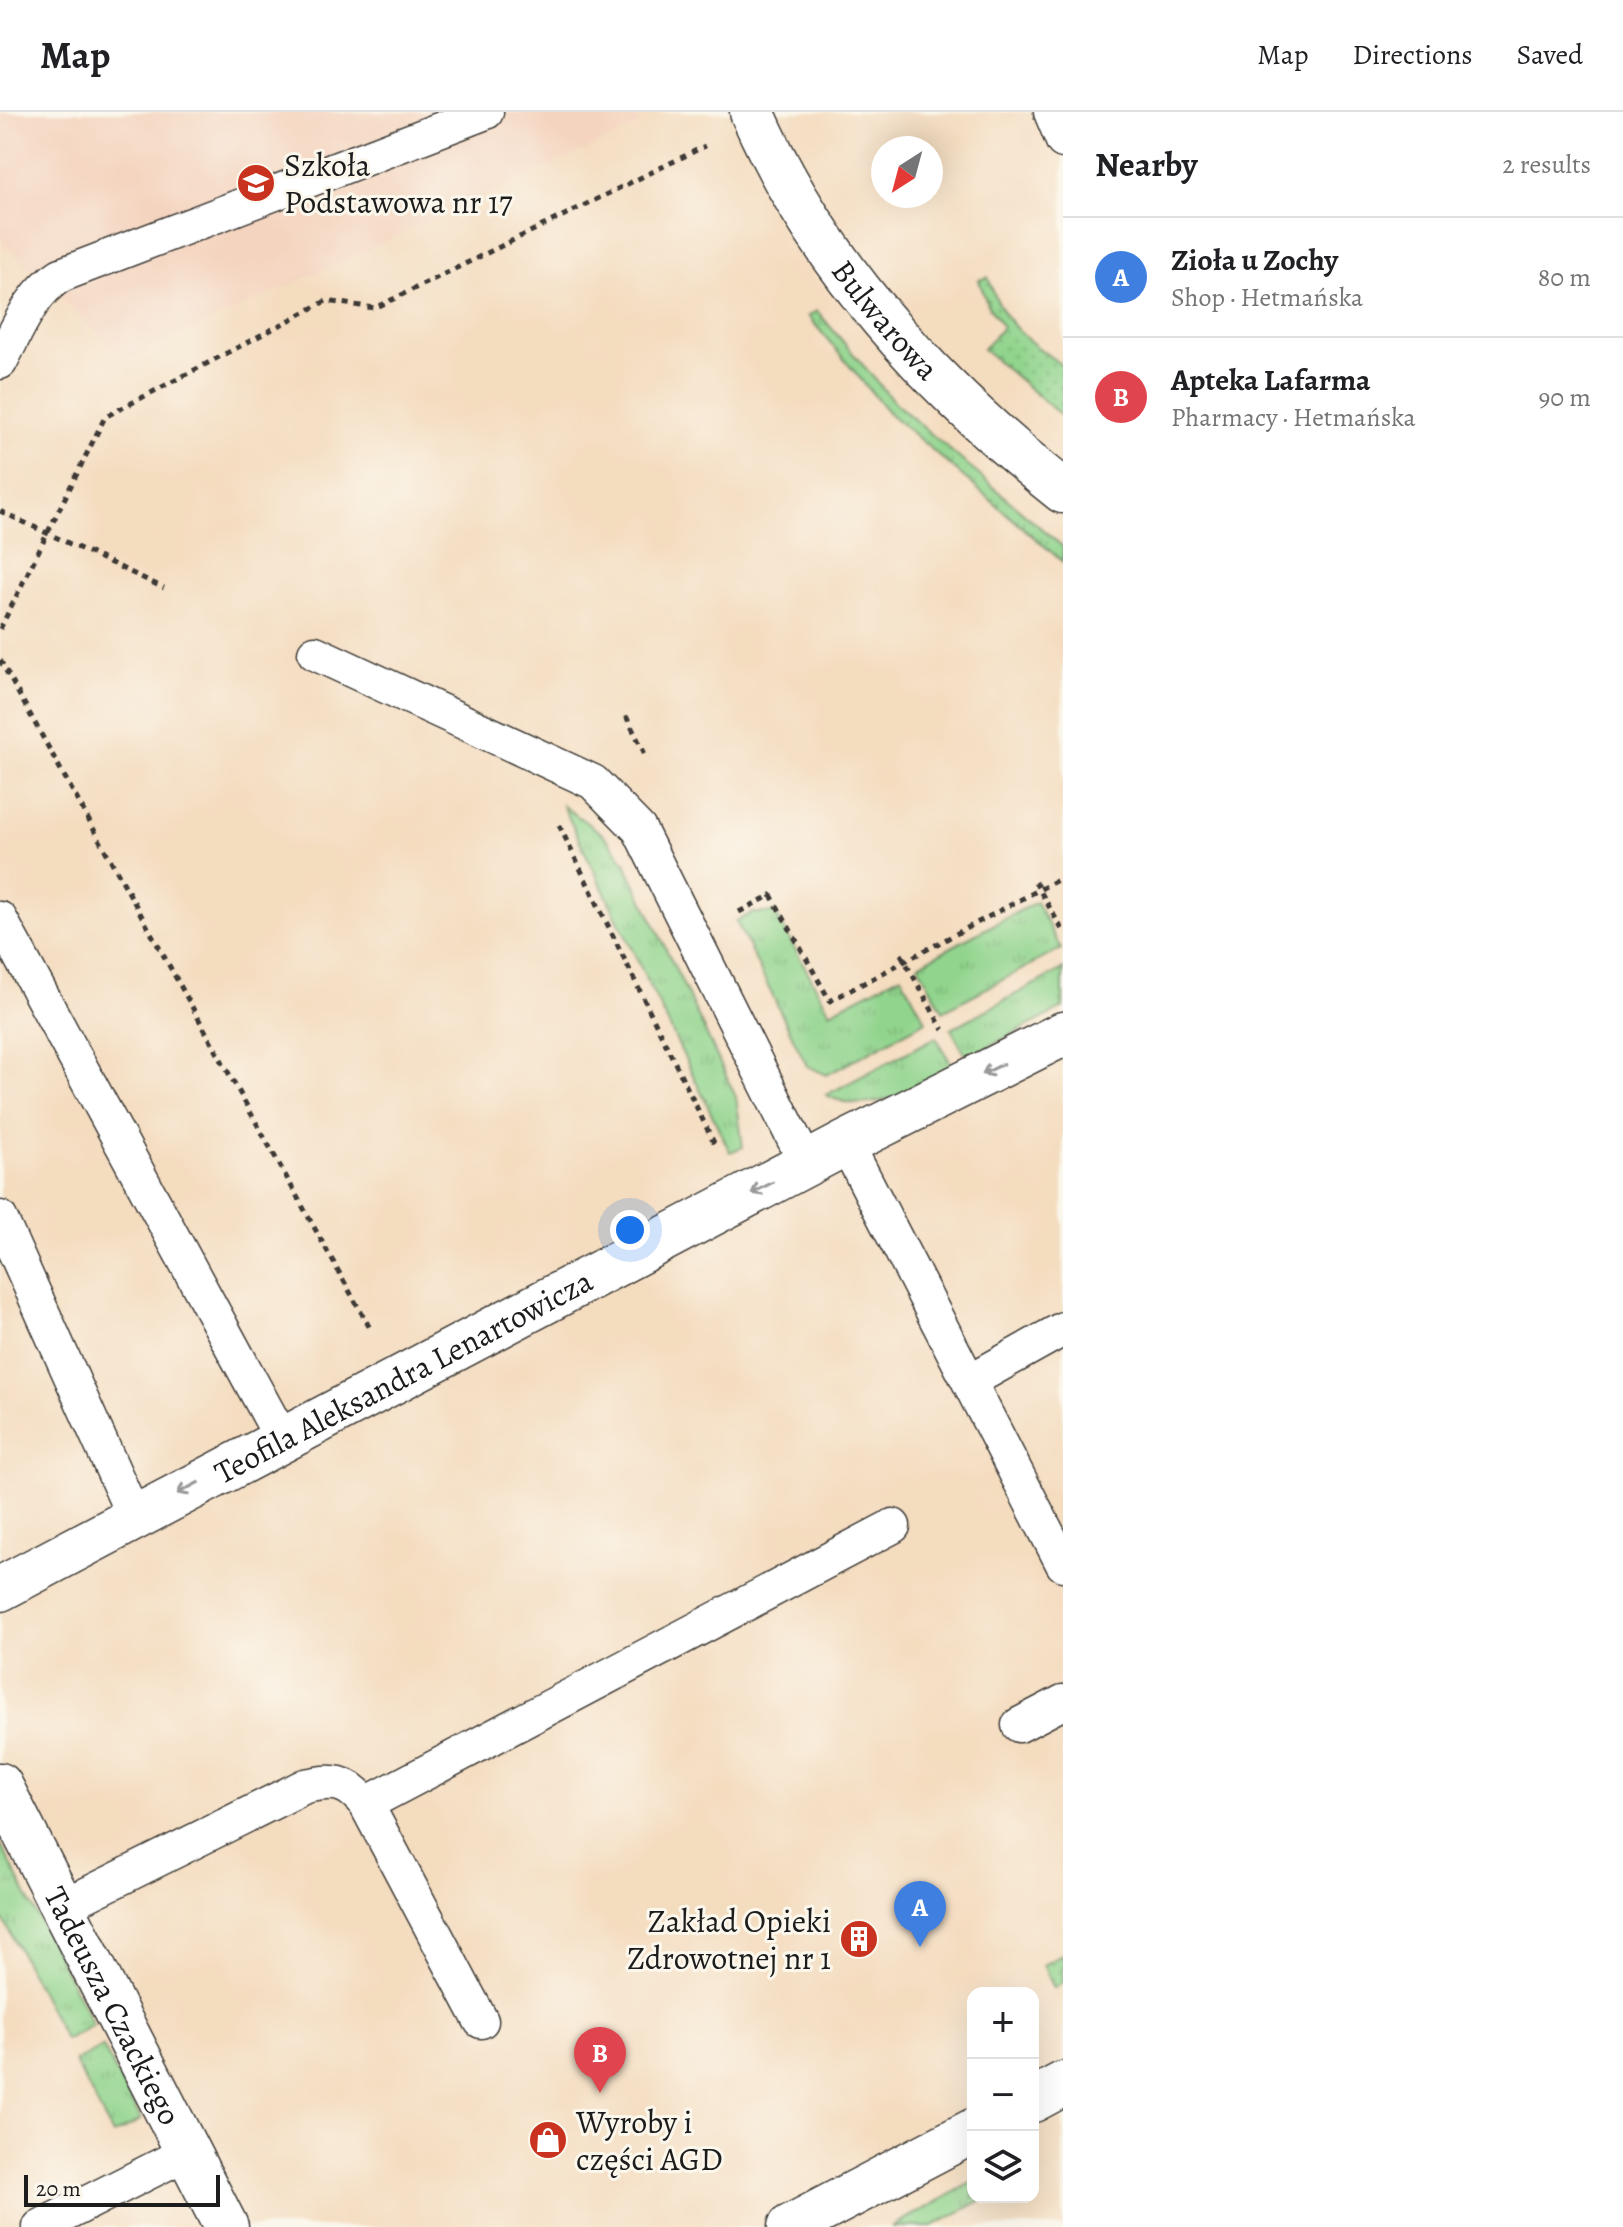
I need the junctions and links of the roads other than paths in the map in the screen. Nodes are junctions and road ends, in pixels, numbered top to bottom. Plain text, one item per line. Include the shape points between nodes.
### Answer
1 (486, 112) edge
2 (752, 112) edge
3 (1051, 112) edge
4 (1063, 141) edge
5 (0, 362) edge
6 (1063, 491) edge
7 (315, 653) dead end
8 (0, 919) edge
9 (1063, 1034) edge
10 (846, 1143) junction
11 (807, 1165) junction
12 (0, 1218) edge
13 (1063, 1329) edge
14 (970, 1381) junction
15 (282, 1439) junction
16 (134, 1517) junction
17 (893, 1526) dead end
18 (1063, 1564) edge
19 (0, 1589) edge
20 (1063, 1702) edge
21 (1019, 1725) dead end
22 (0, 1785) edge
23 (366, 1804) junction
24 (62, 1907) junction
25 (481, 2021) dead end
26 (1063, 2084) edge
27 (1039, 2097) edge
28 (967, 2134) edge
29 (186, 2153) junction
30 (813, 2222) edge
31 (40, 2227) edge
32 (226, 2227) edge

1 - 5 lane via 61,275 33,300
2 - 6 street, Bulwarowa via 791,195 849,281 946,390
3 - 4 lane
7 - 11 lane via 593,782 639,829
8 - 15 lane
9 -> 10 street, Teofila Aleksandra Lenartowicza
10 - 11 street, Teofila Aleksandra Lenartowicza
10 - 14 lane
11 -> 15 street, Teofila Aleksandra Lenartowicza
12 - 16 lane
13 - 14 lane
14 - 18 lane
15 -> 16 street, Teofila Aleksandra Lenartowicza
16 - 19 street, Teofila Aleksandra Lenartowicza
17 - 23 lane
20 - 21 lane
22 - 24 street, Tadeusza Czackiego
23 - 24 lane via 355,1791 333,1780 305,1786
23 - 25 lane
24 - 29 street, Tadeusza Czackiego
26 - 27 street
28 - 30 street
29 - 31 lane
29 - 32 street, Tadeusza Czackiego

